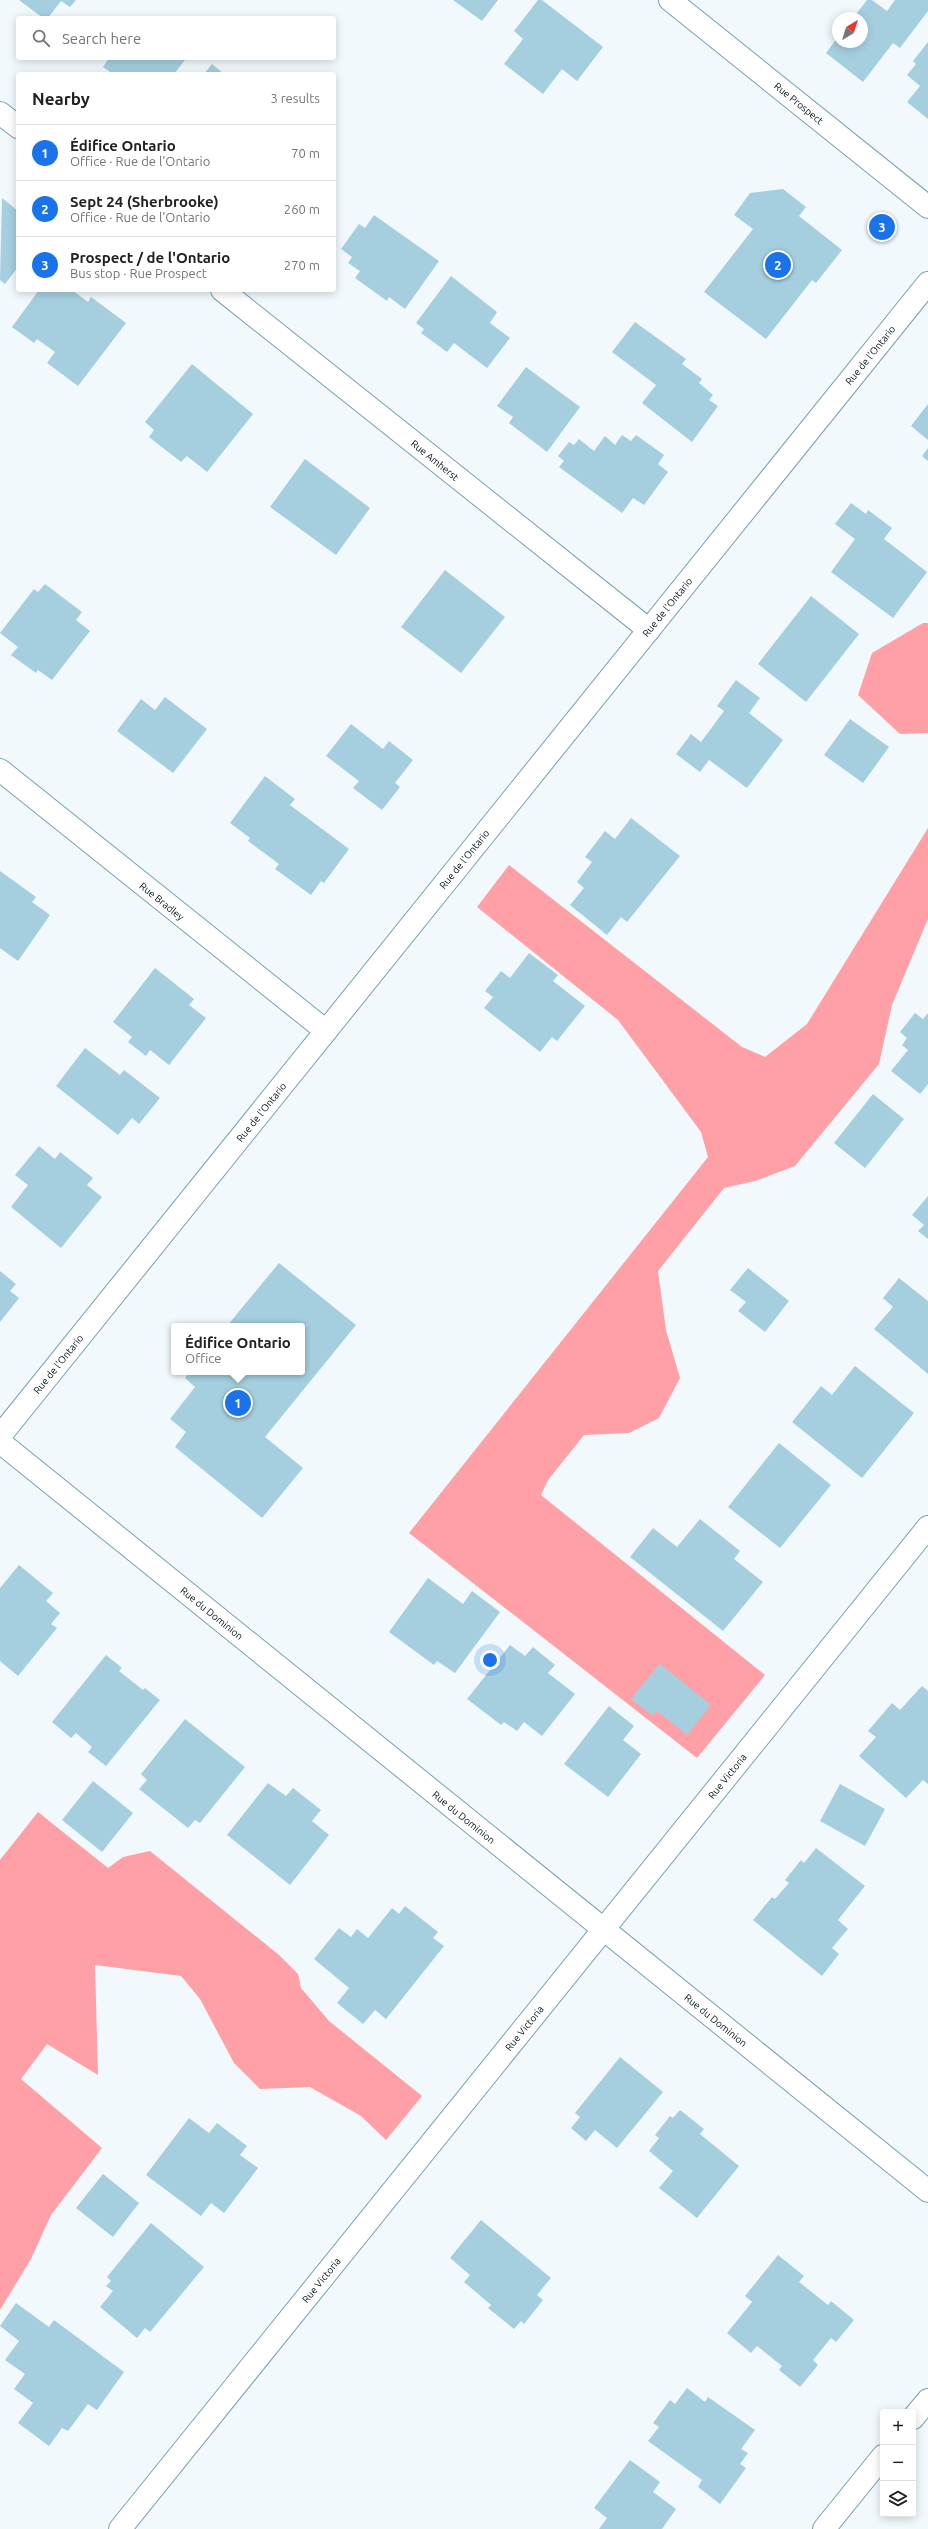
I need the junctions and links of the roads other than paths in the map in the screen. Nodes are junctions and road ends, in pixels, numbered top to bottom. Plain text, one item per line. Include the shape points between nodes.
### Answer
1 (670, 0) edge
2 (0, 113) edge
3 (16, 125) edge
4 (928, 207) edge
5 (928, 283) edge
6 (225, 292) edge
7 (649, 630) junction
8 (0, 770) edge
9 (326, 1031) junction
10 (0, 1436) edge
11 (0, 1442) edge
12 (928, 1527) edge
13 (603, 1929) junction
14 (928, 2191) edge
15 (928, 2400) edge
16 (916, 2414) edge
17 (880, 2460) edge
18 (120, 2529) edge
19 (824, 2529) edge

1 - 4 street, Rue Prospect
2 - 3 street
5 - 7 street, Rue de l'Ontario
6 - 7 street, Rue Amherst
7 - 9 street, Rue de l'Ontario
8 - 9 street, Rue Bradley
9 - 10 street, Rue de l'Ontario
11 - 13 street, Rue du Dominion
12 - 13 street, Rue Victoria
13 - 14 street, Rue du Dominion
13 - 18 street, Rue Victoria
15 - 16 street
17 - 19 street

